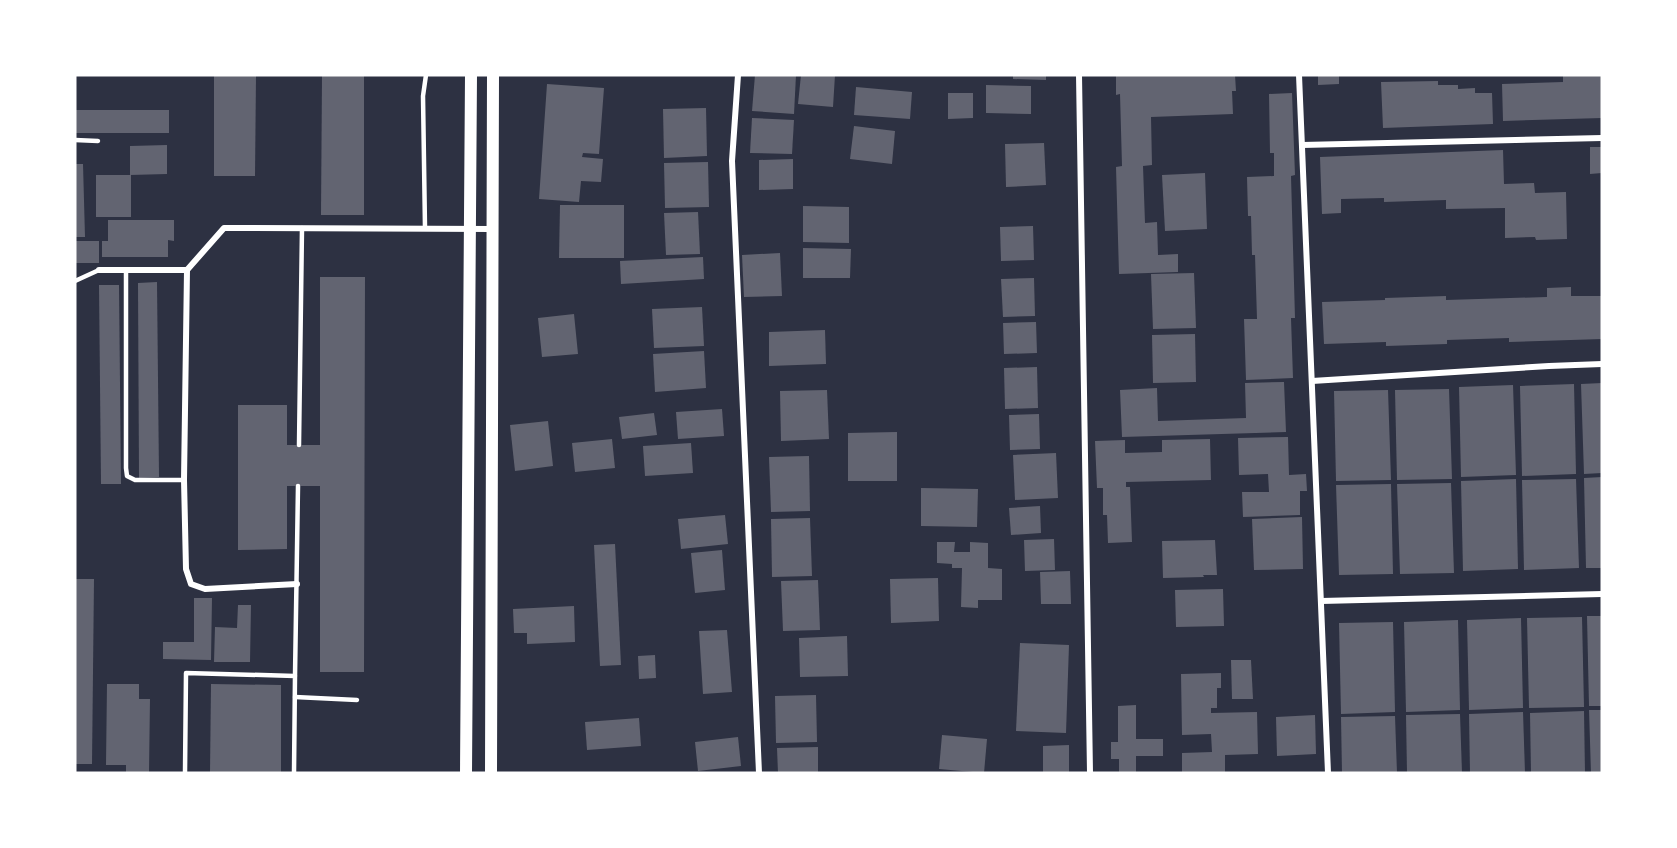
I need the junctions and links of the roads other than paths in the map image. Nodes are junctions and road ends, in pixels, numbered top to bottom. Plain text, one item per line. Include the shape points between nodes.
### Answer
1 (426, 75) edge
2 (471, 75) edge
3 (493, 75) edge
4 (738, 75) edge
5 (1079, 75) edge
6 (1299, 75) edge
7 (1602, 138) edge
8 (75, 140) edge
9 (98, 141) dead end
10 (1302, 145) junction
11 (302, 228) junction
12 (425, 228) junction
13 (470, 228) junction
14 (493, 229) junction
15 (99, 270) joint
16 (126, 270) junction
17 (187, 270) junction
18 (75, 281) edge
19 (1602, 364) edge
20 (1312, 381) junction
21 (299, 445) dead end
22 (184, 480) junction
23 (298, 486) dead end
24 (297, 584) junction
25 (1602, 594) edge
26 (1321, 601) junction
27 (295, 676) junction
28 (295, 697) junction
29 (357, 700) dead end
30 (185, 773) edge
31 (294, 773) edge
32 (466, 773) edge
33 (491, 773) edge
34 (759, 773) edge
35 (1090, 773) edge
36 (1328, 773) edge

1 - 12 lane
2 - 13 main road
3 - 14 main road
4 - 34 street via 732,161
5 - 35 street
6 - 10 street
7 - 10 street
8 - 9 lane
10 - 20 street
11 - 12 street
11 - 17 street via 224,228
11 - 21 lane
12 - 13 street
13 - 14 street
13 - 32 main road
14 - 33 main road
15 - 16 street
15 - 18 lane
16 - 17 street
16 - 22 lane via 128,476 135,480
17 - 22 street
19 - 20 street
20 - 26 street
22 - 24 street via 186,569 191,584 205,589
23 - 24 lane
24 - 27 lane
25 - 26 street
26 - 36 street
27 - 28 lane
27 - 30 lane via 186,673
28 - 29 lane
28 - 31 lane

